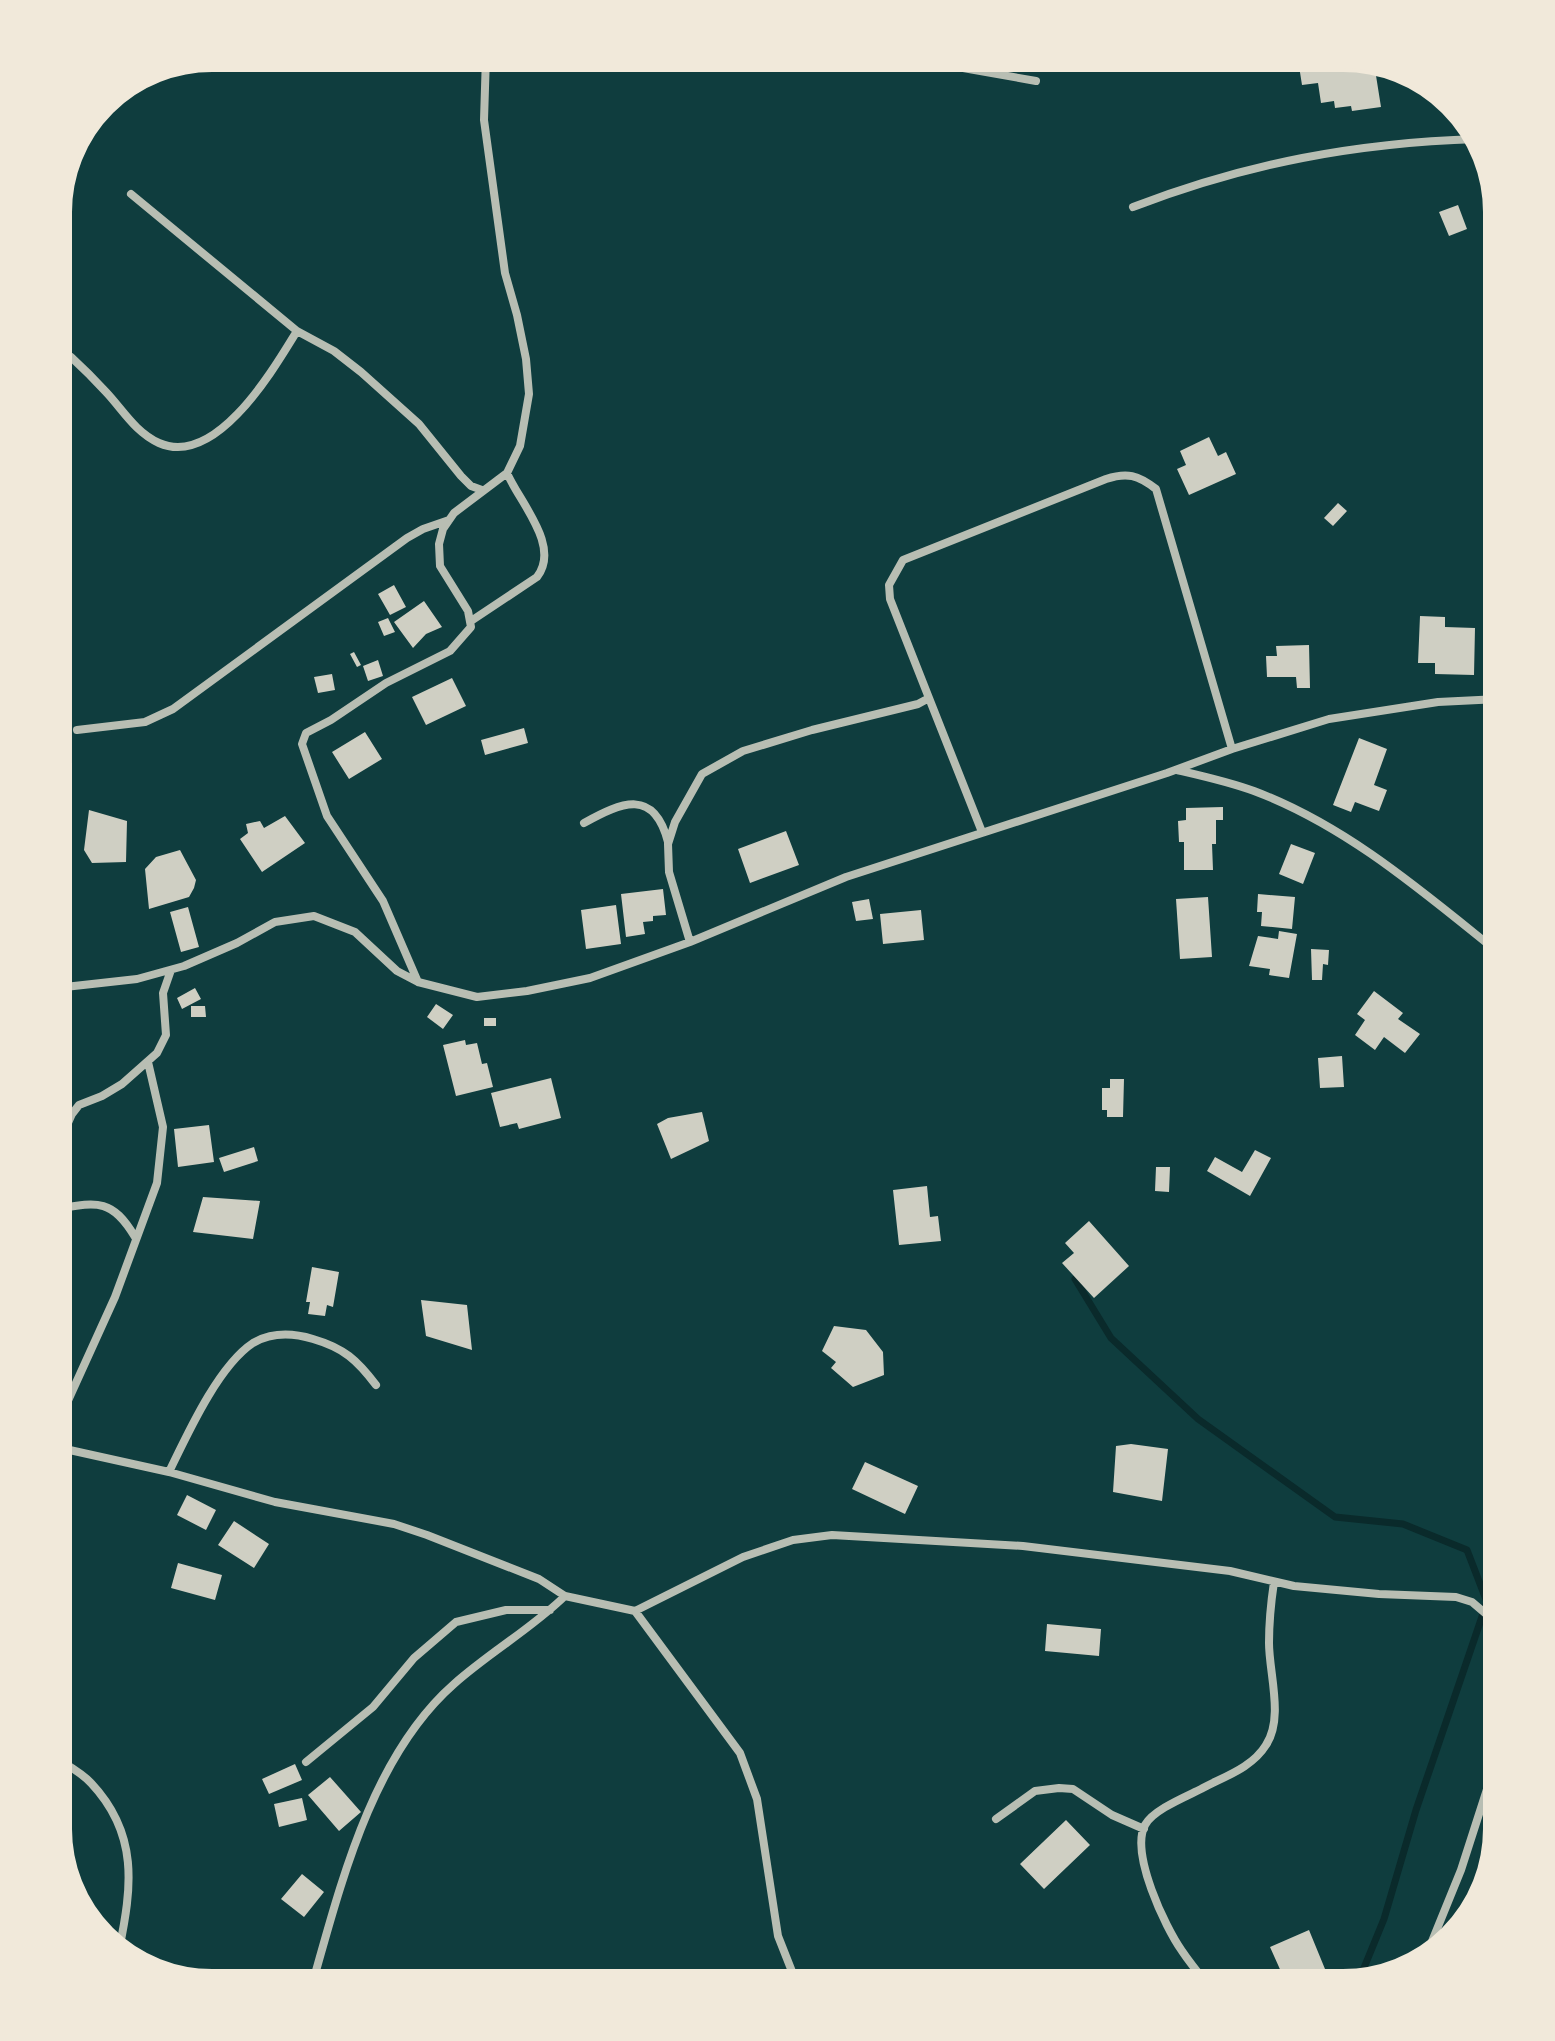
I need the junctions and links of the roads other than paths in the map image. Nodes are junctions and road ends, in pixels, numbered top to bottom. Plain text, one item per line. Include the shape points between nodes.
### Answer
1 (486, 70) edge
2 (978, 70) edge
3 (1036, 81) dead end
4 (1465, 139) edge
5 (131, 194) dead end
6 (1133, 207) dead end
7 (297, 331) junction
8 (71, 357) dead end
9 (507, 473) junction
10 (482, 490) junction
11 (449, 520) junction
12 (471, 621) junction
13 (929, 698) junction
14 (1485, 700) edge
15 (77, 730) dead end
16 (1232, 749) junction
17 (1177, 769) junction
18 (584, 823) dead end
19 (982, 832) junction
20 (668, 844) junction
21 (1485, 941) edge
22 (690, 942) junction
23 (171, 970) junction
24 (418, 982) junction
25 (70, 987) edge
26 (148, 1062) junction
27 (70, 1118) edge
28 (70, 1207) edge
29 (135, 1237) junction
30 (376, 1385) dead end
31 (70, 1396) edge
32 (70, 1450) edge
33 (169, 1472) junction
34 (1274, 1582) junction
35 (565, 1596) junction
36 (550, 1610) junction
37 (635, 1611) junction
38 (1485, 1613) edge
39 (306, 1762) dead end
40 (70, 1767) edge
41 (1485, 1795) edge
42 (996, 1819) dead end
43 (1144, 1829) junction
44 (121, 1939) edge
45 (1433, 1939) edge
46 (316, 1971) edge
47 (792, 1971) edge
48 (1197, 1971) edge

1 - 9 street via 486,134 529,394 520,446
2 - 3 street
4 - 6 street via 1408,141 1309,155 1194,183
5 - 7 street
7 - 8 street via 258,390 226,426 200,443 180,446 159,443 126,420
7 - 10 street via 361,372 419,424 471,486
9 - 10 street
9 - 12 street via 546,550 544,567
10 - 11 street
11 - 12 street via 439,544 440,566
11 - 15 street via 407,538 173,709 145,722
12 - 24 street via 450,651 306,733 302,744 327,816 383,901
13 - 16 street via 890,599 889,585 903,560 1106,479 1123,473 1141,476 1156,489
13 - 19 street
13 - 20 street via 743,751 702,774
14 - 16 street via 1329,719
16 - 17 street
17 - 19 street
17 - 21 street via 1255,792 1338,834 1380,858
18 - 20 street via 616,807 639,804 656,812
19 - 22 street via 846,877
20 - 22 street via 669,872
22 - 24 street via 590,978 527,991 477,997
23 - 24 street via 206,959 275,922 314,916 355,932 397,971
23 - 25 street
23 - 26 street via 163,993 166,1035
26 - 27 street via 102,1096 79,1105
26 - 29 street via 163,1127 157,1183
28 - 29 street via 108,1206
29 - 31 street via 115,1297
30 - 33 street via 344,1351 297,1334 253,1343 223,1374
32 - 33 street
33 - 35 street via 264,1499 394,1524 539,1579
34 - 37 street via 1230,1571 1023,1546 832,1535 793,1540 743,1557
34 - 38 street via 1456,1597
34 - 43 street via 1269,1642 1274,1725 1267,1745 1231,1775 1158,1810
35 - 36 street
35 - 37 street
36 - 39 street via 506,1610 456,1622 414,1658 373,1707
36 - 46 street via 455,1683 406,1736 348,1862
37 - 47 street via 740,1753 757,1799 778,1936
40 - 44 street via 90,1781 116,1815 128,1850 129,1894
41 - 45 street
42 - 43 street via 1035,1791 1059,1788 1073,1789
43 - 48 street via 1143,1862 1160,1909

